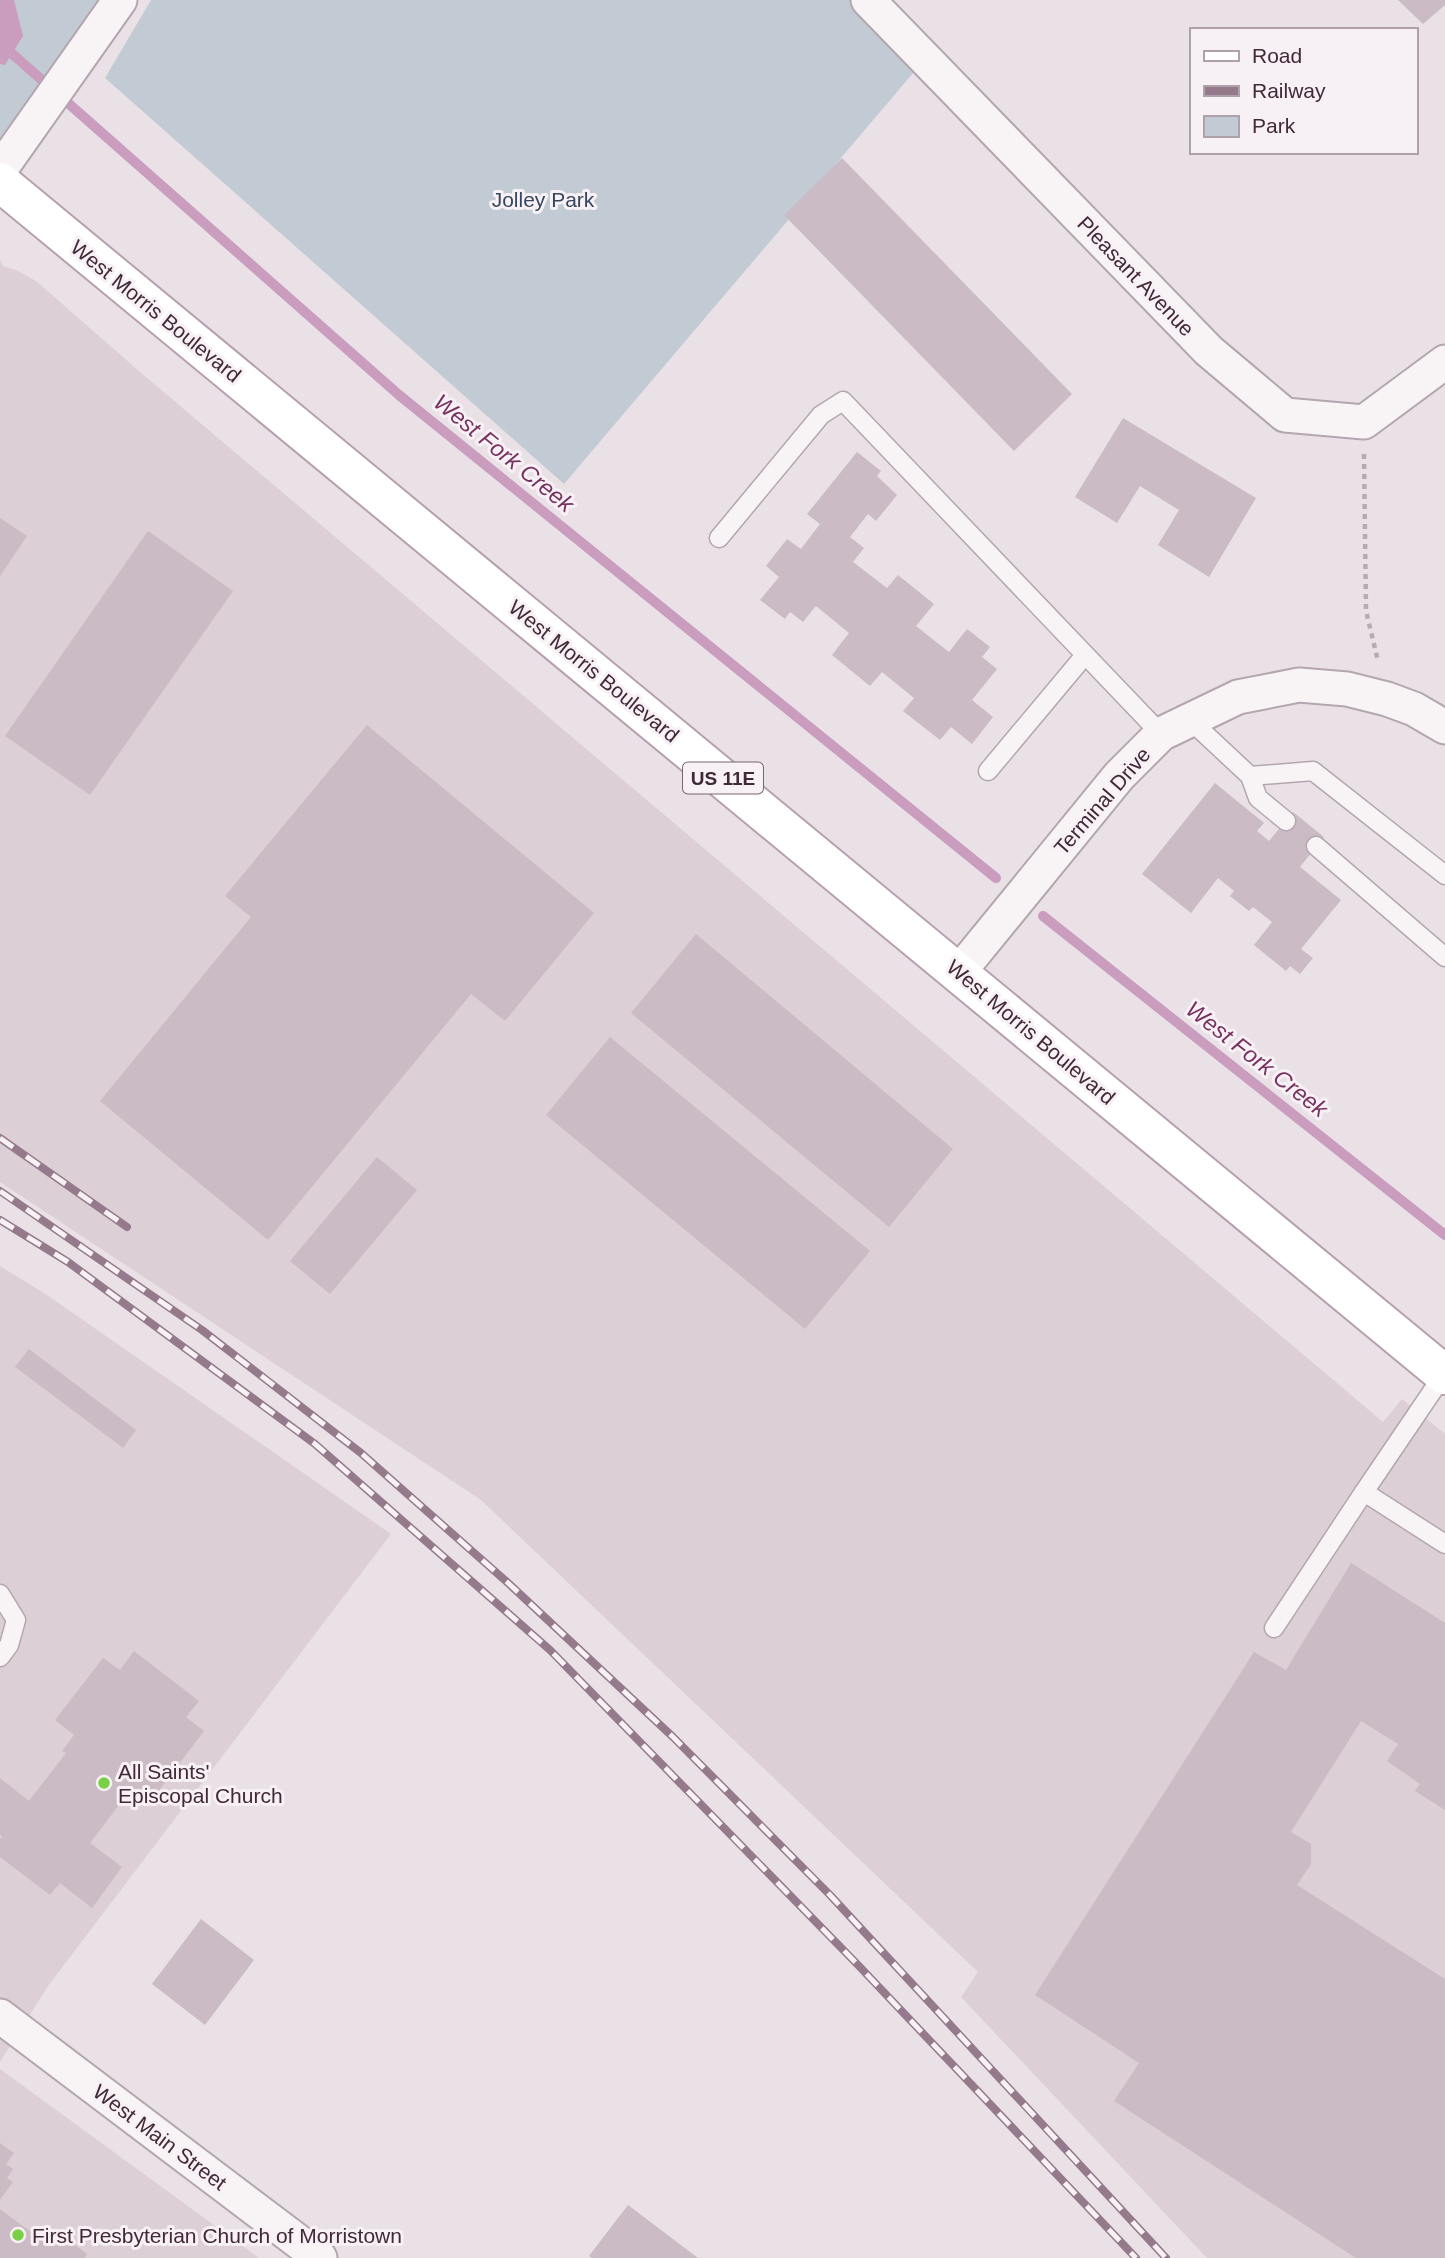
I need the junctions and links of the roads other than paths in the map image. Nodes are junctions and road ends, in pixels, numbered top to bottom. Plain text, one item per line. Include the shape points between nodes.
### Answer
1 (120, 0) edge
2 (867, 0) edge
3 (0, 170) edge
4 (0, 182) edge
5 (1445, 362) edge
6 (719, 538) dead end
7 (1086, 655) junction
8 (1176, 727) junction
9 (1445, 727) edge
10 (988, 771) dead end
11 (1250, 776) junction
12 (1286, 821) dead end
13 (1316, 846) dead end
14 (1445, 875) edge
15 (1445, 957) edge
16 (959, 972) junction
17 (1444, 1375) edge
18 (1364, 1492) junction
19 (1445, 1544) edge
20 (0, 1594) edge
21 (1274, 1628) dead end
22 (0, 1657) edge
23 (0, 2016) edge
24 (320, 2258) edge

1 - 3 street
2 - 5 street, Pleasant Avenue via 1209,351 1284,415 1364,422
4 - 16 main road, West Morris Boulevard / US 11E
6 - 7 lane via 821,415 843,401
7 - 8 lane
7 - 10 lane
8 - 9 street, Terminal Drive via 1238,697 1299,685 1347,689 1387,699
8 - 11 lane
8 - 16 street, Terminal Drive via 1110,787
11 - 12 lane via 1258,798
11 - 14 lane via 1313,771
13 - 15 lane
16 - 17 main road, West Morris Boulevard / US 11E
17 - 18 lane
18 - 19 lane
18 - 21 lane
20 - 22 lane via 16,1620
23 - 24 street, West Main Street

